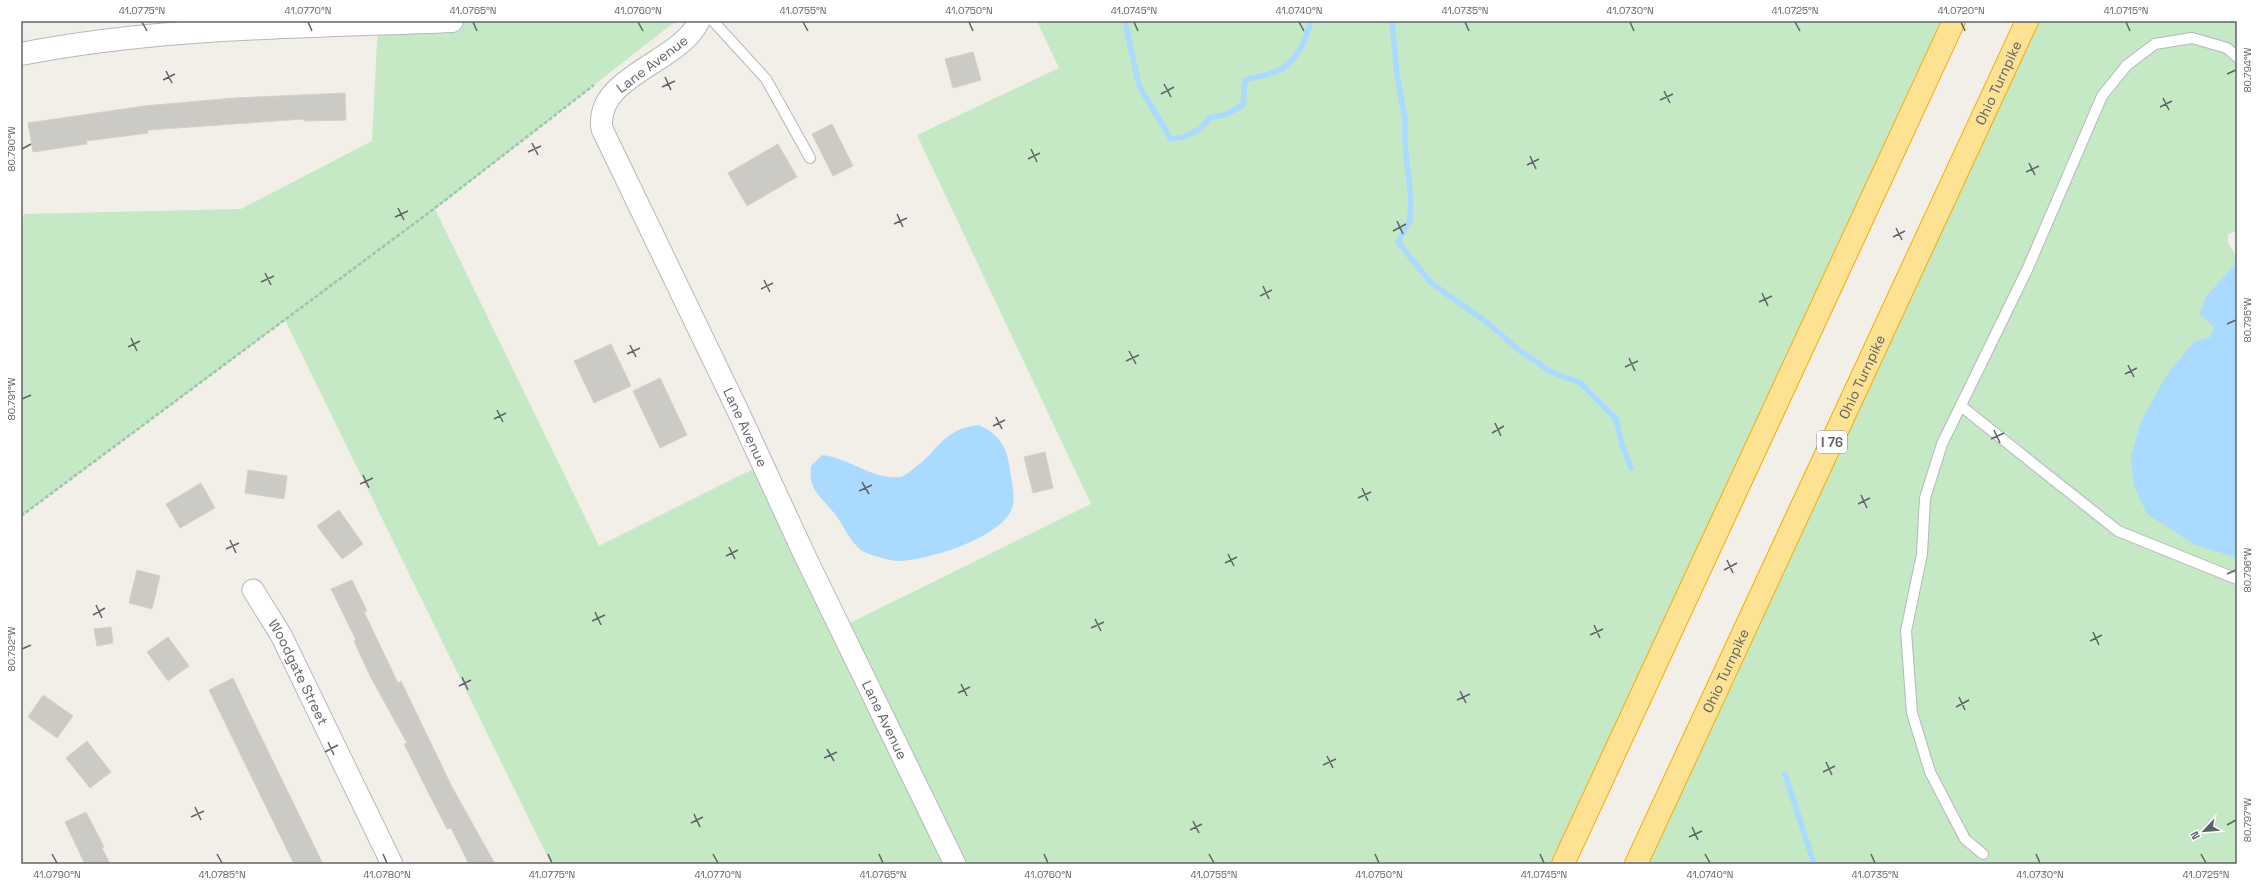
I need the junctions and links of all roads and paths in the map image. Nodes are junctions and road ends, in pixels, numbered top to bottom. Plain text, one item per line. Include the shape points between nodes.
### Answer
1 (452, 21) edge
2 (699, 21) edge
3 (713, 21) edge
4 (1954, 21) edge
5 (2027, 21) edge
6 (21, 54) edge
7 (2237, 57) edge
8 (599, 81) dead end
9 (810, 158) dead end
10 (1961, 406) junction
11 (21, 516) edge
12 (2237, 579) edge
13 (253, 590) dead end
14 (1983, 854) dead end
15 (392, 864) edge
16 (955, 864) edge
17 (1563, 864) edge
18 (1636, 864) edge

1 - 6 street via 234,30 122,38
2 - 16 street, Lane Avenue via 695,30 681,44 621,85 608,99 603,108 602,129 738,411 804,556
3 - 9 lane via 766,80
4 - 17 highway
5 - 18 highway, Ohio Turnpike / I 76
7 - 10 lane via 2227,48 2192,38 2155,44 2127,65 2102,96 2027,270
8 - 11 path via 435,208
10 - 12 lane via 2118,531
10 - 14 lane via 1942,444 1925,498 1922,554 1906,630 1912,713 1930,772 1966,839
13 - 15 street, Woodgate Street via 281,635

